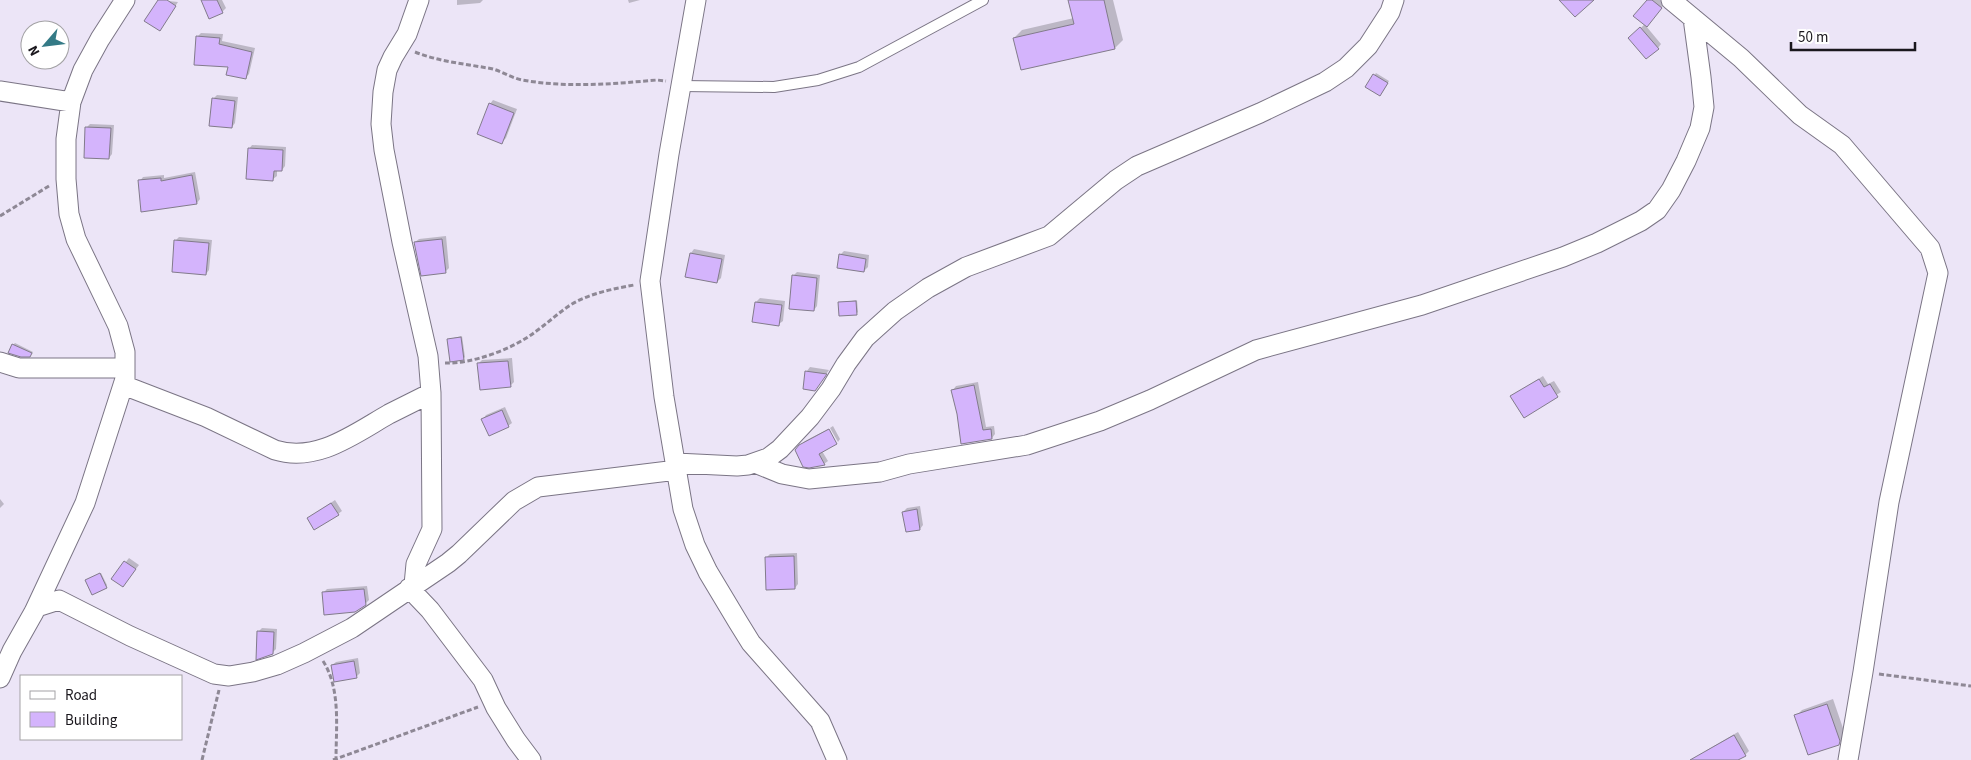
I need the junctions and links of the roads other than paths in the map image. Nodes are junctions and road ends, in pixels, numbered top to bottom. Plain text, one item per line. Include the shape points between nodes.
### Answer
1 (125, 0) edge
2 (419, 0) edge
3 (696, 0) edge
4 (983, 0) edge
5 (1394, 0) edge
6 (1671, 0) edge
7 (1692, 18) junction
8 (682, 84) junction
9 (0, 90) edge
10 (71, 102) junction
11 (0, 362) edge
12 (124, 376) junction
13 (431, 393) junction
14 (755, 463) junction
15 (676, 466) junction
16 (50, 576) junction
17 (412, 587) junction
18 (59, 600) junction
19 (37, 606) junction
20 (0, 678) edge
21 (531, 760) edge
22 (837, 760) edge
23 (1848, 760) edge

1 - 10 street via 83,70
2 - 13 street via 407,34 387,70 381,124 402,242 422,329
3 - 8 street
4 - 8 lane via 859,66 818,80 774,87
5 - 14 street via 1368,46 1346,68 1325,82 1137,166 1049,236 966,267 908,302 866,338 793,436 768,458
6 - 7 street
7 - 14 street via 1704,107 1700,128 1671,190 1657,210 1597,243 1422,304 1256,350 1142,404 1027,445 909,464 880,472 810,479 782,474
7 - 23 street via 1741,58 1800,115 1842,145 1930,248 1938,273 1889,502
8 - 15 street via 650,282
9 - 10 street
10 - 12 street via 66,139 69,214 76,238 118,326 125,352
11 - 12 street via 19,368
12 - 13 street via 275,450 304,454 348,439
12 - 16 street via 85,502
13 - 17 street via 432,529 416,564
14 - 15 street
15 - 17 street via 538,487 514,501 459,554
15 - 22 street via 683,509 694,545 708,572 751,643 820,721
16 - 18 street
16 - 19 street
17 - 18 street via 352,628 314,648 277,665 238,676 214,674
17 - 21 street via 483,680 496,708
18 - 19 street
19 - 20 street

